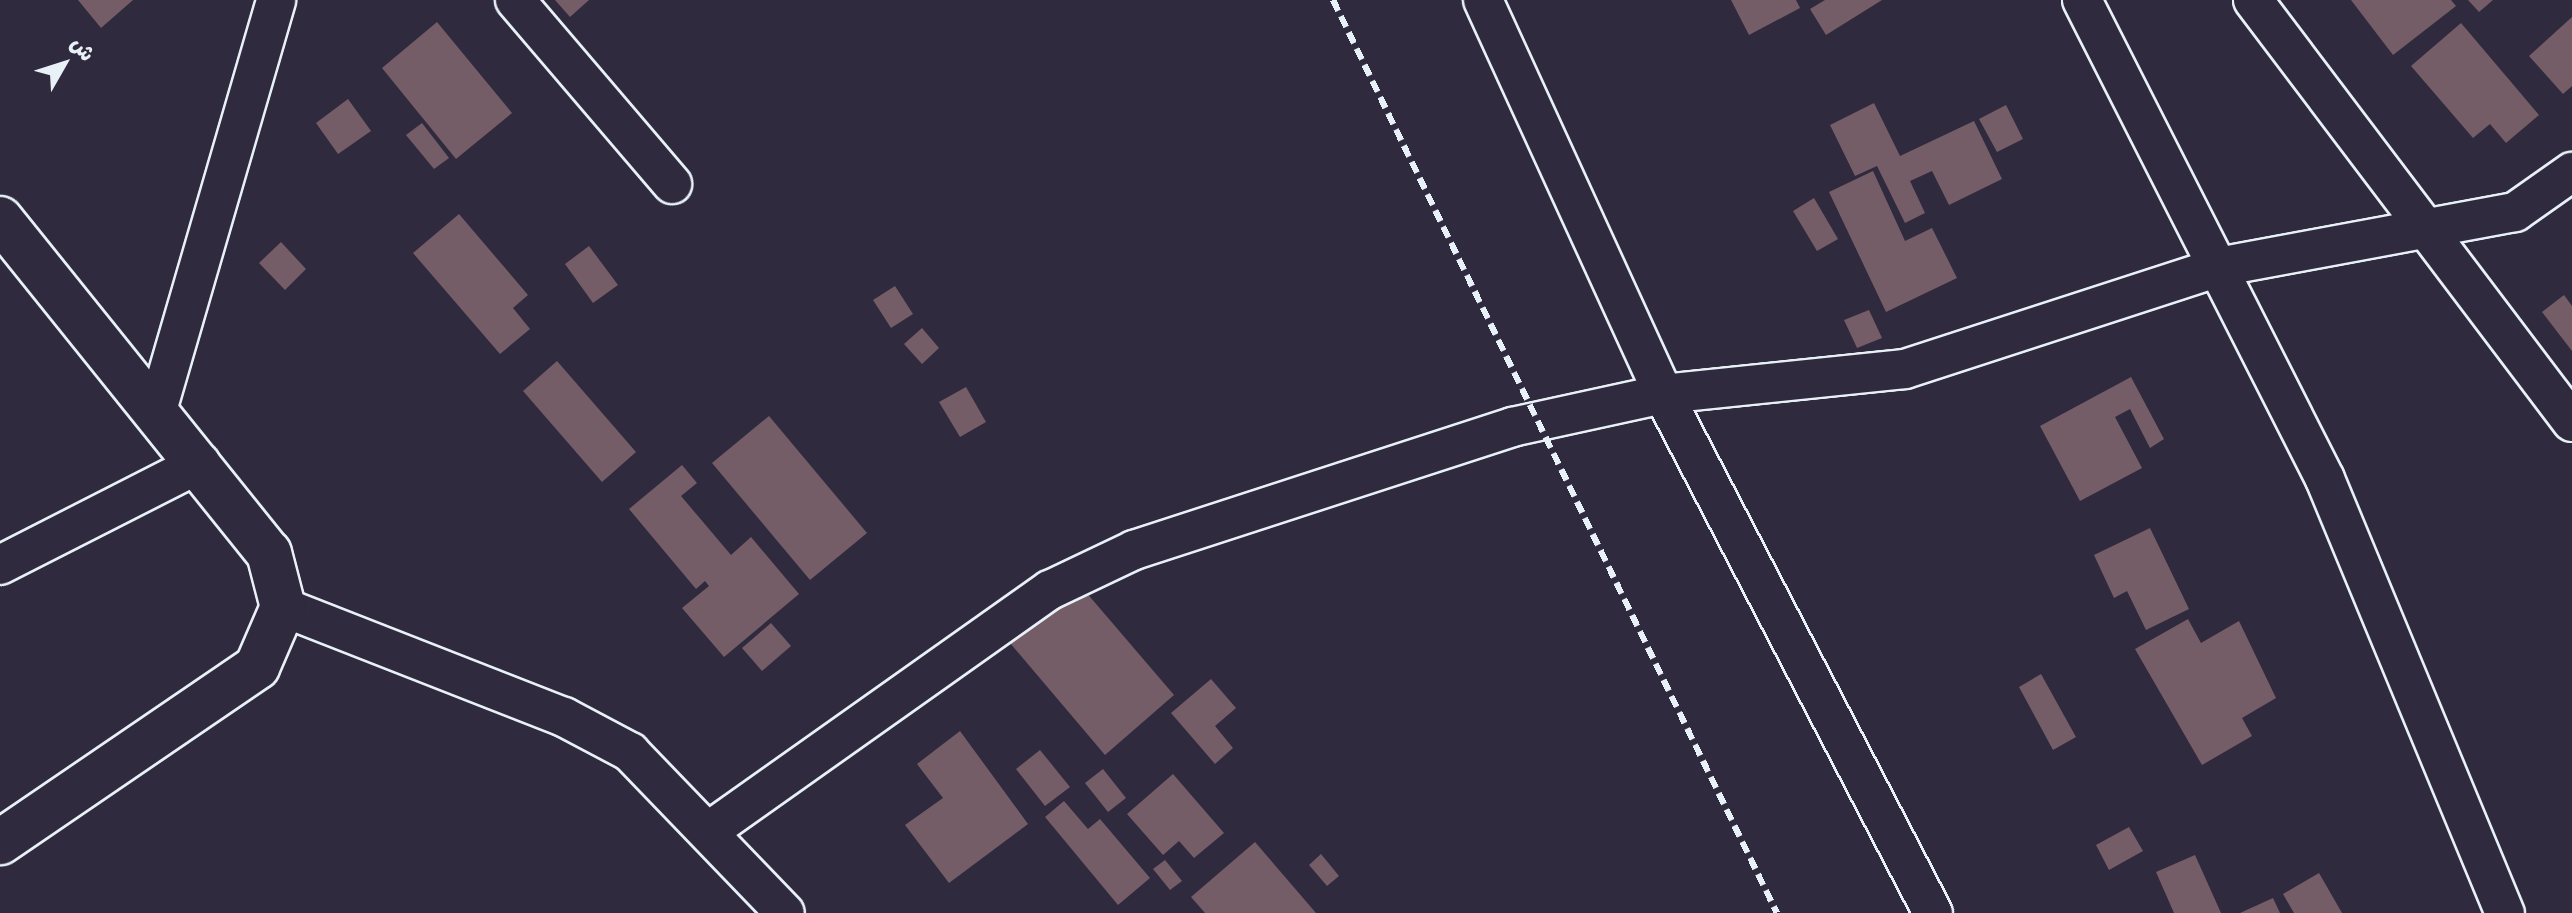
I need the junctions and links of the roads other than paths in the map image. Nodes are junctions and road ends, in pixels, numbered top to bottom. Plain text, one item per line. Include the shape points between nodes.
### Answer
1 (276, 0) edge
2 (515, 0) edge
3 (1483, 0) edge
4 (2253, 0) edge
5 (2097, 6) edge
6 (2572, 172) edge
7 (672, 184) dead end
8 (0, 219) edge
9 (2424, 226) junction
10 (2218, 267) junction
11 (1663, 394) junction
12 (158, 407) junction
13 (2572, 422) edge
14 (200, 463) junction
15 (0, 565) edge
16 (283, 607) junction
17 (712, 829) junction
18 (0, 842) edge
19 (785, 913) edge
20 (1933, 913) edge
21 (2505, 913) edge

1 - 12 street
2 - 7 street
3 - 11 street
4 - 9 street
5 - 10 street
6 - 9 street via 2515,212
8 - 12 street
9 - 10 street
9 - 13 street
10 - 11 street via 1905,369
10 - 21 street via 2325,479
11 - 17 street via 1512,427 1134,550 1050,590
11 - 20 street
12 - 14 street
14 - 15 street
14 - 16 street via 269,553
16 - 17 street via 577,724 630,752
16 - 18 street via 257,667
17 - 19 street

